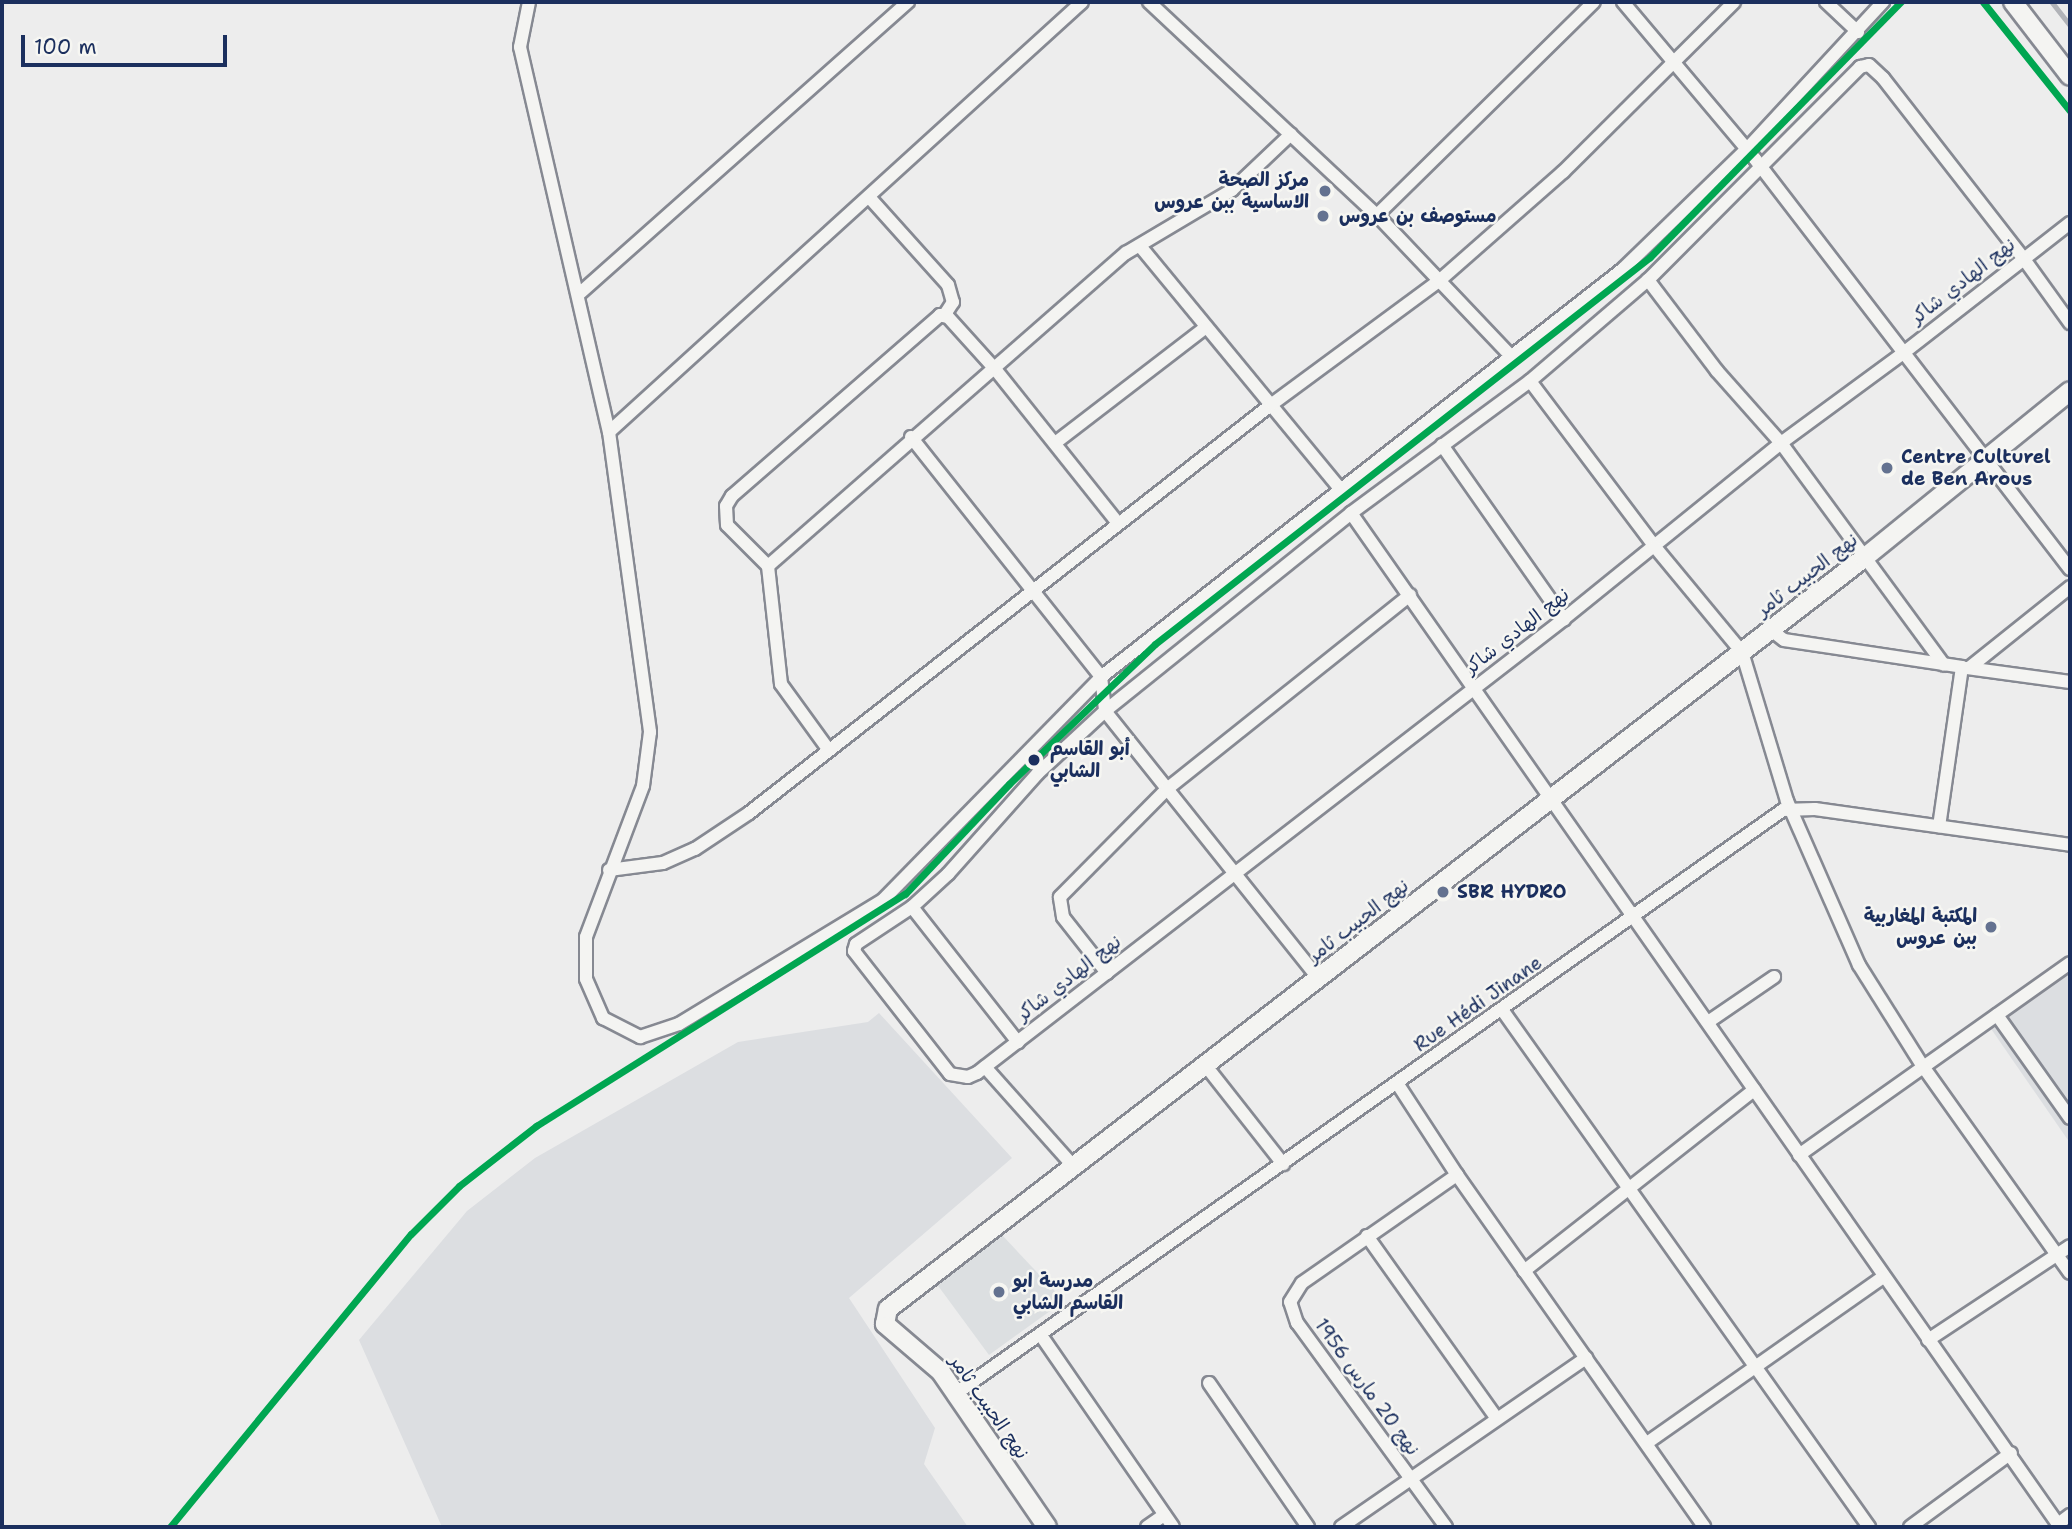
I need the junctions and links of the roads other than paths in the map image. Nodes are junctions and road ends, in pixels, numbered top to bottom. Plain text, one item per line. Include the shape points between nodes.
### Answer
1 (529, 2) edge
2 (908, 2) edge
3 (1082, 2) edge
4 (1149, 2) edge
5 (1594, 2) edge
6 (1623, 2) edge
7 (1734, 2) edge
8 (1826, 2) edge
9 (1882, 2) edge
10 (2013, 2) edge
11 (1858, 32) junction
12 (1676, 60) junction
13 (2070, 76) edge
14 (1291, 134) junction
15 (1746, 150) junction
16 (1761, 168) junction
17 (869, 197) junction
18 (1377, 215) junction
19 (2070, 223) edge
20 (1140, 246) junction
21 (2024, 259) junction
22 (1440, 280) junction
23 (1648, 280) junction
24 (579, 295) junction
25 (944, 316) junction
26 (2070, 323) edge
27 (1205, 328) junction
28 (1902, 354) junction
29 (1511, 356) junction
30 (995, 369) junction
31 (1530, 380) junction
32 (2070, 391) edge
33 (1272, 404) junction
34 (609, 432) junction
35 (911, 437) junction
36 (1055, 443) junction
37 (1781, 443) junction
38 (1442, 445) junction
39 (1986, 459) junction
40 (1340, 489) junction
41 (1351, 513) junction
42 (1118, 523) junction
43 (1655, 547) junction
44 (1864, 558) junction
45 (768, 566) junction
46 (2070, 569) edge
47 (2070, 587) edge
48 (1032, 590) junction
49 (1410, 595) junction
50 (1564, 620) junction
51 (1771, 630) junction
52 (1742, 652) junction
53 (1944, 665) junction
54 (1966, 668) junction
55 (1101, 677) junction
56 (2070, 682) edge
57 (1474, 688) junction
58 (1105, 711) junction
59 (828, 749) junction
60 (1167, 789) junction
61 (1549, 800) junction
62 (1790, 808) junction
63 (1939, 826) junction
64 (2070, 845) edge
65 (609, 870) junction
66 (1234, 876) junction
67 (912, 907) junction
68 (1636, 916) junction
69 (2070, 963) edge
70 (1107, 972) junction
71 (1774, 977) dead end
72 (1318, 978) junction
73 (1503, 1010) junction
74 (1997, 1015) junction
75 (1708, 1022) junction
76 (1018, 1042) junction
77 (1922, 1065) junction
78 (1206, 1066) junction
79 (985, 1067) junction
80 (1397, 1083) junction
81 (1754, 1090) junction
82 (2070, 1118) edge
83 (1799, 1155) junction
84 (1283, 1164) junction
85 (1075, 1168) junction
86 (1457, 1175) junction
87 (1628, 1190) junction
88 (1367, 1236) junction
89 (2070, 1246) edge
90 (2059, 1256) junction
91 (1524, 1271) junction
92 (2070, 1273) edge
93 (1882, 1278) junction
94 (1040, 1334) junction
95 (1928, 1340) junction
96 (1586, 1358) junction
97 (1757, 1367) junction
98 (1209, 1383) dead end
99 (955, 1394) junction
100 (1497, 1419) junction
101 (1647, 1443) junction
102 (2011, 1453) junction
103 (1411, 1479) junction
104 (1164, 1515) junction
105 (2070, 1515) edge
106 (2059, 1526) edge
107 (1047, 1527) edge
108 (1147, 1527) edge
109 (1172, 1527) edge
110 (1308, 1527) edge
111 (1341, 1527) edge
112 (1446, 1527) edge
113 (1704, 1527) edge
114 (1869, 1527) edge
115 (1910, 1527) edge

1 - 24 street via 520,47
2 - 24 street
3 - 17 street
4 - 14 street
5 - 18 street
6 - 12 street
7 - 12 street
8 - 11 street
9 - 11 street
10 - 13 street
11 - 15 street
12 - 15 street
12 - 22 street via 1563,172
14 - 18 street
14 - 20 street via 1232,190
15 - 16 street
15 - 29 street via 1623,269
16 - 21 street via 1860,66 1869,65
16 - 23 street
16 - 28 street
17 - 25 street via 948,285 954,302
17 - 34 street
18 - 22 street
19 - 21 street, نهج الهادي شاكر
20 - 27 street
20 - 30 street
21 - 26 street
21 - 28 street, نهج الهادي شاكر
22 - 29 street
22 - 33 street
23 - 31 street
23 - 37 street via 1717,371
24 - 34 street
25 - 30 street
25 - 45 street via 932,318 732,496 726,506 727,525
27 - 33 street
27 - 36 street
28 - 37 street, نهج الهادي شاكر
28 - 39 street
29 - 40 street
30 - 35 street
30 - 36 street
31 - 38 street
31 - 43 street
32 - 39 street, نهج الحبيب ثامر
33 - 40 street
33 - 42 street
34 - 65 street via 650,732 643,786
35 - 45 street
35 - 48 street
36 - 42 street
37 - 43 street, نهج الهادي شاكر
37 - 44 street
38 - 41 street
38 - 50 street
39 - 44 street, نهج الحبيب ثامر
39 - 46 street
40 - 55 street
41 - 49 street
41 - 58 street
42 - 48 street
43 - 50 street, نهج الهادي شاكر
43 - 52 street
44 - 51 street, نهج الحبيب ثامر
44 - 53 street
45 - 59 street via 781,684
47 - 54 street
48 - 55 street
48 - 59 street
49 - 57 street
49 - 60 street
50 - 57 street, نهج الهادي شاكر
51 - 52 street, نهج الحبيب ثامر
51 - 53 street via 1784,640
52 - 61 street, نهج الحبيب ثامر
52 - 62 street
53 - 54 street
54 - 56 street
54 - 63 street
55 - 58 street
55 - 65 street via 883,900 658,1034 640,1037 603,1018 586,979 586,937
57 - 61 street
57 - 66 street, نهج الهادي شاكر
58 - 60 street
58 - 67 street via 1038,773 948,874
59 - 65 street via 724,833 663,863
60 - 66 street
60 - 70 street via 1060,897 1059,911
61 - 68 street
61 - 72 street, نهج الحبيب ثامر
62 - 63 street
62 - 68 street, Rue Hédi Jinane via 1770,817
62 - 77 street via 1859,965
63 - 64 street
66 - 70 street, نهج الهادي شاكر
66 - 72 street
67 - 76 street
67 - 79 street, نهج الهادي شاكر via 853,948 950,1074 968,1077
68 - 73 street, Rue Hédi Jinane
68 - 75 street
69 - 74 street
70 - 76 street, نهج الهادي شاكر
71 - 75 street
72 - 78 street, نهج الحبيب ثامر
73 - 80 street, Rue Hédi Jinane
73 - 87 street
74 - 77 street
74 - 82 street
75 - 81 street
76 - 79 street, نهج الهادي شاكر
77 - 83 street
77 - 90 street
78 - 84 street
78 - 85 street, نهج الحبيب ثامر
79 - 85 street
80 - 84 street, Rue Hédi Jinane
80 - 86 street
81 - 83 street
81 - 87 street
83 - 93 street
84 - 94 street, Rue Hédi Jinane
85 - 99 street, نهج الحبيب ثامر via 885,1313 885,1324 930,1359
86 - 88 street, نهج 20 مارس 1956
86 - 91 street
87 - 91 street
87 - 97 street
88 - 100 street
88 - 103 street, نهج 20 مارس 1956 via 1294,1291 1291,1313
89 - 90 street
90 - 92 street
90 - 95 street
91 - 96 street
93 - 95 street
93 - 97 street
94 - 99 street, Rue Hédi Jinane
94 - 104 street
95 - 102 street
96 - 100 street
96 - 101 street
97 - 101 street
97 - 114 street
98 - 110 street
99 - 107 street, نهج الحبيب ثامر
100 - 103 street
101 - 113 street
102 - 106 street
102 - 115 street
103 - 111 street
103 - 112 street, نهج 20 مارس 1956
104 - 108 street
104 - 109 street
105 - 106 street

